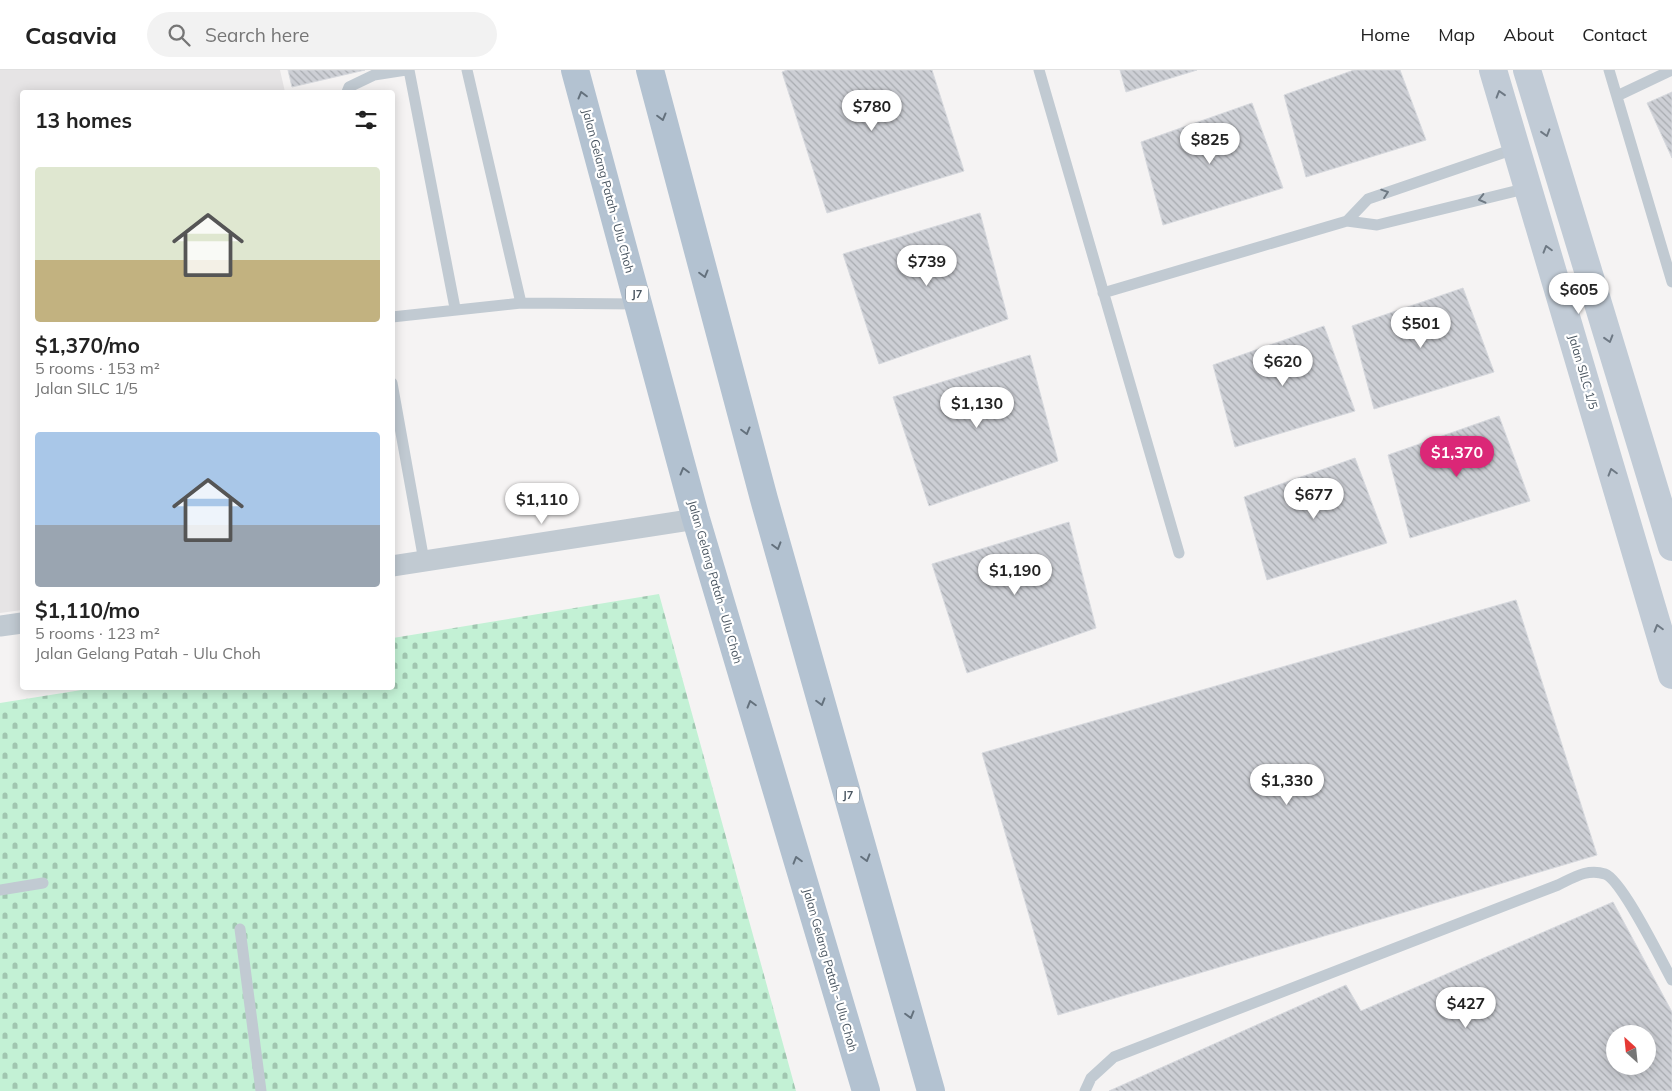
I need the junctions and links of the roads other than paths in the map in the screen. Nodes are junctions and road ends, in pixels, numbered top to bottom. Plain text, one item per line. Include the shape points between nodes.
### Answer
1 (408, 70) edge
2 (467, 70) edge
3 (575, 70) edge
4 (650, 70) edge
5 (1039, 70) edge
6 (1493, 70) edge
7 (1527, 70) edge
8 (1609, 70) edge
9 (1672, 70) edge
10 (348, 90) edge
11 (1617, 96) junction
12 (1517, 148) junction
13 (1529, 188) junction
14 (1347, 221) junction
15 (1672, 282) edge
16 (1103, 293) junction
17 (520, 303) junction
18 (639, 304) junction
19 (455, 308) junction
20 (395, 316) edge
21 (395, 400) edge
22 (696, 519) junction
23 (1672, 547) edge
24 (1178, 553) dead end
25 (424, 561) junction
26 (395, 566) edge
27 (20, 623) edge
28 (0, 626) edge
29 (1672, 675) edge
30 (43, 883) dead end
31 (0, 890) edge
32 (240, 929) dead end
33 (1672, 980) edge
34 (261, 1091) edge
35 (866, 1091) edge
36 (932, 1091) edge
37 (1085, 1091) edge

1 - 10 lane via 374,75
1 - 19 lane
2 - 17 lane
18 -> 3 main road, Jalan Gelang Patah - Ulu Choh / J7
4 -> 36 main road, J7 via 764,499
5 - 16 lane
12 -> 6 street, Jalan SILC 1/5
7 -> 23 street
8 - 11 lane
9 - 11 lane
11 - 15 lane
12 - 13 street, Jalan SILC 1/5
14 -> 12 lane via 1368,199
13 -> 14 lane via 1377,225
29 -> 13 street, Jalan SILC 1/5
14 - 16 lane
16 - 24 lane
17 - 18 lane
17 - 19 lane
22 -> 18 main road, Jalan Gelang Patah - Ulu Choh / J7
19 - 20 lane
21 - 25 lane
22 - 25 street
35 -> 22 main road, Jalan Gelang Patah - Ulu Choh / J7
25 - 26 street
27 - 28 street
30 - 31 lane
32 - 34 lane
33 - 37 lane via 1622,891 1606,874 1587,871 1114,1057 1091,1078

